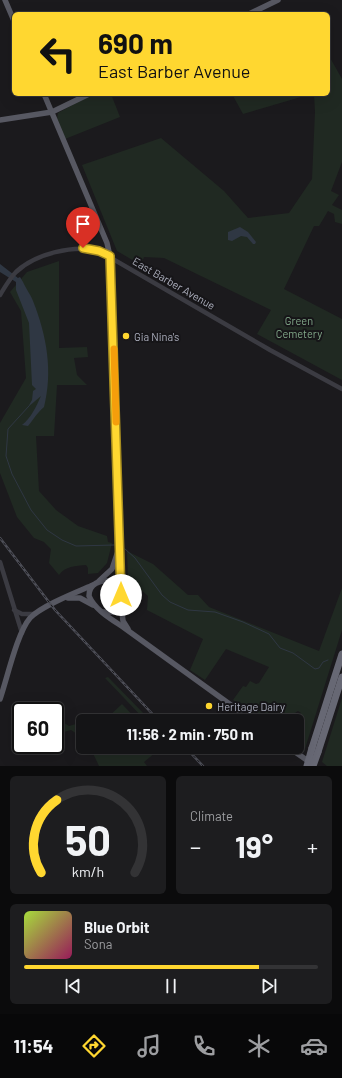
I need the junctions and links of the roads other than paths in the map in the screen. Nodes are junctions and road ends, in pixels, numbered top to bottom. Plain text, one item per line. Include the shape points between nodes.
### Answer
1 (5, 0) edge
2 (278, 0) edge
3 (253, 12) edge
4 (12, 16) edge
5 (45, 96) edge
6 (85, 96) edge
7 (52, 112) junction
8 (0, 120) edge
9 (110, 256) junction
10 (0, 295) edge
11 (342, 389) edge
12 (119, 542) junction
13 (0, 562) edge
14 (96, 583) junction
15 (121, 597) junction
16 (65, 598) junction
17 (97, 607) junction
18 (14, 610) junction
19 (103, 612) junction
20 (35, 614) junction
21 (130, 631) junction
22 (22, 633) junction
23 (342, 654) edge
24 (342, 677) edge
25 (0, 699) edge
26 (243, 714) edge
27 (315, 750) junction
28 (298, 754) edge
29 (307, 766) edge
30 (314, 766) edge

1 - 4 main road
2 - 3 main road
5 - 7 main road
6 - 7 main road
7 - 8 main road
7 - 9 main road via 107,243
9 - 10 street, East Barber Avenue via 88,248 69,249 29,262 13,276
9 - 11 street, East Barber Avenue
9 - 12 main road
12 - 14 main road via 114,565 106,576
12 - 15 main road
13 - 18 street
14 - 15 main road via 114,581
14 - 16 main road
14 - 17 main road via 89,596
15 - 19 main road via 120,606 115,611
15 - 21 main road via 123,621
16 - 17 main road via 80,598
16 - 20 main road
17 - 19 main road
18 - 20 street via 22,614
18 - 22 street
19 - 21 main road
20 - 22 main road via 27,622
21 - 26 main road
22 - 25 main road
23 - 27 highway
24 - 27 highway
27 - 29 highway, bridge
27 - 30 highway, bridge
28 - 30 main road

